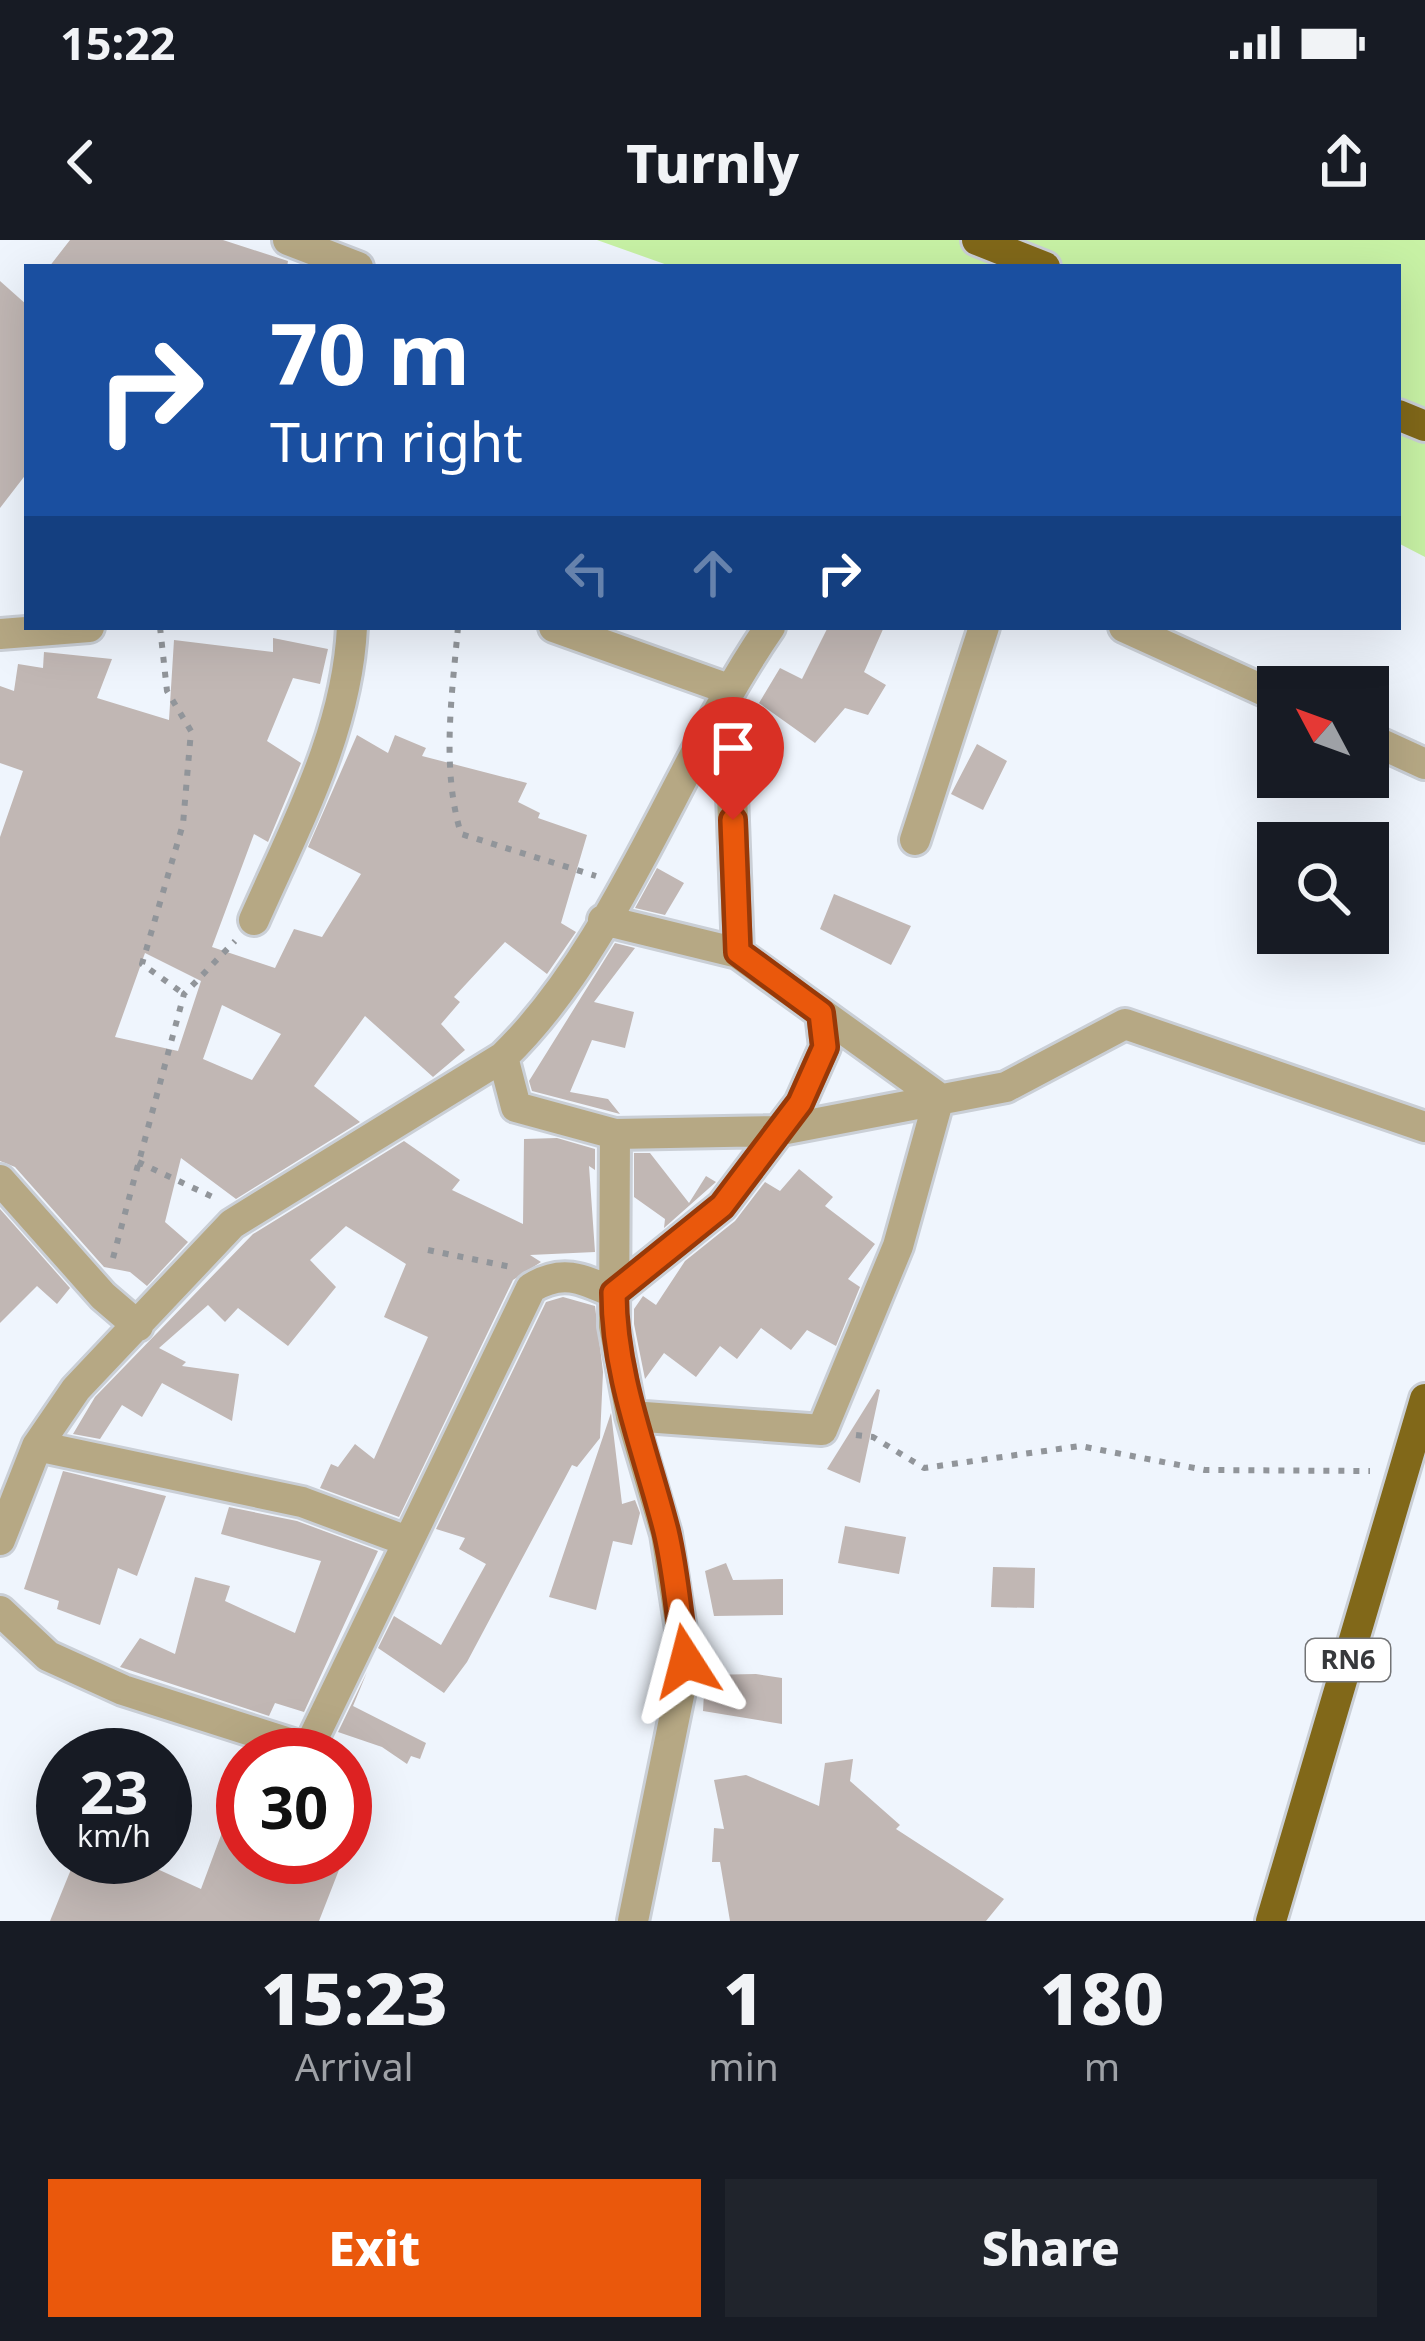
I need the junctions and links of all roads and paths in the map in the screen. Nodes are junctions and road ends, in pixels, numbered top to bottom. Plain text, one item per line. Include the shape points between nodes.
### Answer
1 (288, 240) edge
2 (977, 240) edge
3 (350, 264) edge
4 (1037, 264) edge
5 (50, 630) edge
6 (160, 630) edge
7 (352, 630) edge
8 (458, 630) edge
9 (563, 630) edge
10 (768, 630) edge
11 (983, 630) edge
12 (1131, 630) edge
13 (0, 634) edge
14 (1257, 687) edge
15 (728, 688) junction
16 (1389, 748) edge
17 (1425, 764) edge
18 (915, 840) dead end
19 (621, 886) junction
20 (254, 920) joint
21 (603, 920) junction
22 (738, 952) junction
23 (184, 994) junction
24 (821, 1013) junction
25 (503, 1057) junction
26 (939, 1098) junction
27 (1425, 1126) edge
28 (776, 1131) junction
29 (615, 1134) junction
30 (139, 1162) junction
31 (0, 1180) edge
32 (245, 1216) junction
33 (428, 1250) dead end
34 (531, 1288) junction
35 (614, 1293) junction
36 (103, 1296) junction
37 (138, 1326) junction
38 (1425, 1400) edge
39 (631, 1416) junction
40 (822, 1430) junction
41 (38, 1446) junction
42 (1404, 1472) junction
43 (0, 1540) edge
44 (407, 1541) junction
45 (0, 1611) edge
46 (633, 1921) edge
47 (1271, 1921) edge

1 - 3 street
2 - 4 main road
5 - 13 street
6 - 23 path via 167,691 190,731 183,824 142,964
7 - 20 street via 332,744
8 - 19 path via 449,731 461,834
9 - 15 street
10 - 15 street
11 - 18 street
12 - 14 street
15 - 19 street
15 - 22 street
16 - 17 street
19 - 21 street
20 - 23 path
21 - 22 street
21 - 25 street via 541,1020
22 - 24 street
23 - 30 path
24 - 26 street
24 - 28 street via 825,1047 800,1103
25 - 29 street via 516,1107
25 - 32 street
26 - 27 street via 1006,1088 1124,1024
26 - 28 street
26 - 40 street via 898,1246
28 - 29 street
28 - 35 street via 722,1206
29 - 35 street
30 - 32 path
30 - 36 path
31 - 36 street
32 - 37 street
33 - 34 path via 521,1269
34 - 35 street via 554,1274
34 - 44 street
35 - 39 street
36 - 37 street
37 - 41 street via 76,1389
38 - 42 main road, RN6
39 - 40 street
39 - 46 street via 667,1534 686,1661
40 - 42 path via 873,1437 923,1468 1080,1445 1205,1470
41 - 43 street
41 - 44 street via 302,1502
42 - 47 main road, RN6
44 - 45 street via 308,1749 123,1690 48,1656

